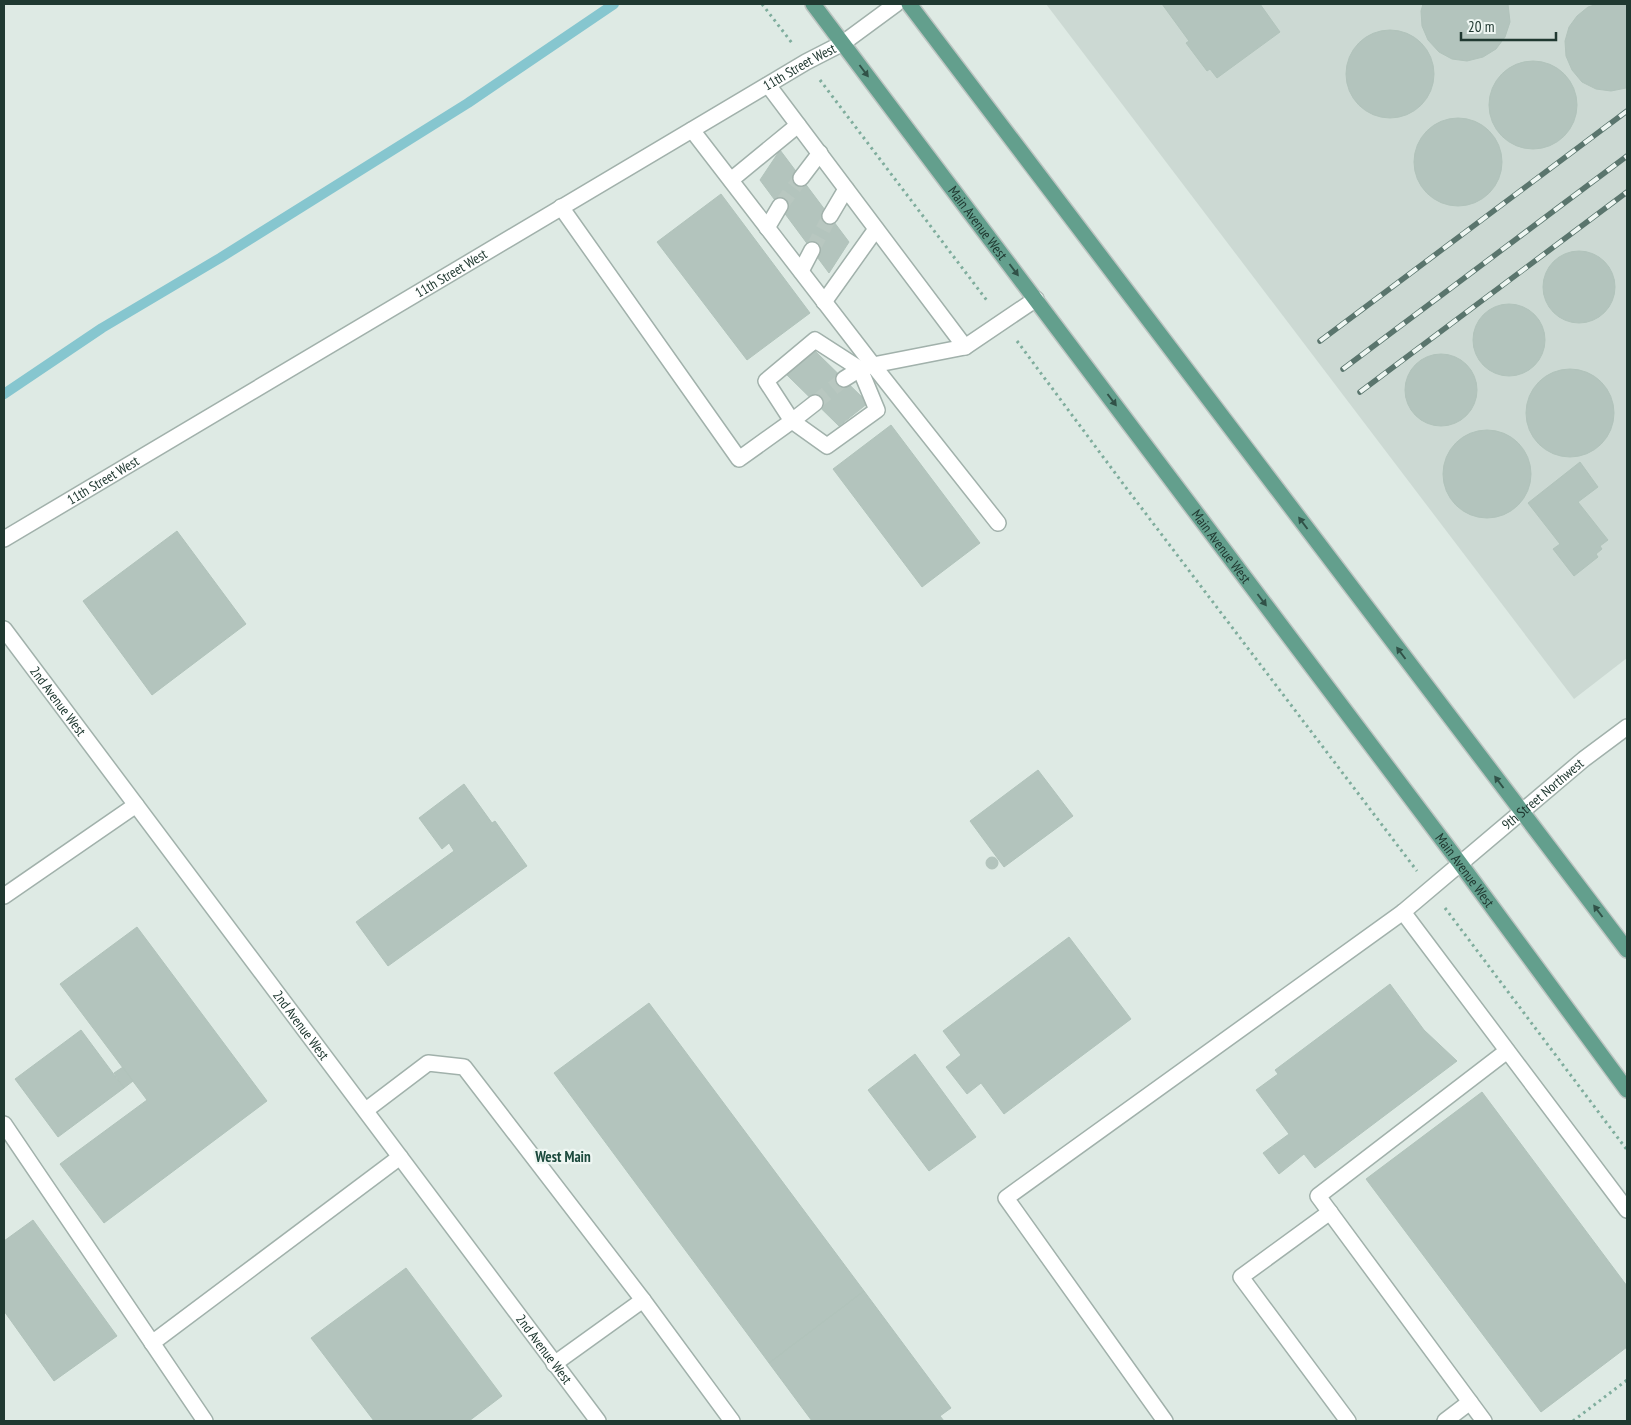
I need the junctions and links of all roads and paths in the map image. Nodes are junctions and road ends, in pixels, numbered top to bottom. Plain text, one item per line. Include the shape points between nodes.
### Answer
1 (762, 4) edge
2 (813, 4) edge
3 (896, 4) edge
4 (909, 4) edge
5 (843, 43) junction
6 (806, 62) junction
7 (768, 85) junction
8 (798, 125) junction
9 (692, 130) junction
10 (820, 153) junction
11 (801, 178) tunnel mouth
12 (731, 180) junction
13 (846, 189) junction
14 (780, 206) tunnel mouth
15 (560, 208) junction
16 (830, 216) tunnel mouth
17 (767, 228) junction
18 (876, 228) junction
19 (812, 250) tunnel mouth
20 (801, 271) junction
21 (1036, 299) junction
22 (824, 302) junction
23 (1003, 322) junction
24 (966, 348) junction
25 (866, 367) junction
26 (844, 379) tunnel mouth
27 (816, 403) tunnel mouth
28 (792, 421) junction
29 (998, 524) dead end
30 (4, 539) edge
31 (4, 629) edge
32 (1627, 727) edge
33 (136, 804) junction
34 (1521, 811) junction
35 (1460, 862) junction
36 (1430, 888) junction
37 (4, 896) edge
38 (1403, 912) junction
39 (1627, 950) edge
40 (1507, 1050) junction
41 (1627, 1090) edge
42 (366, 1110) junction
43 (4, 1124) edge
44 (1627, 1150) edge
45 (400, 1157) junction
46 (1627, 1210) edge
47 (1330, 1212) junction
48 (643, 1300) junction
49 (152, 1342) junction
50 (554, 1364) junction
51 (1627, 1380) edge
52 (1470, 1402) junction
53 (205, 1421) edge
54 (598, 1421) edge
55 (732, 1421) edge
56 (1165, 1421) edge
57 (1348, 1421) edge
58 (1446, 1421) edge
59 (1484, 1421) edge
60 (1572, 1421) edge

1 - 6 path
2 - 5 main road, Main Avenue West
3 - 5 street, 11th Street West
34 -> 4 main road
5 - 6 street, 11th Street West
5 -> 21 main road, Main Avenue West
6 - 7 street, 11th Street West
6 - 23 path
7 - 8 street
7 - 9 street, 11th Street West
8 - 10 street
8 - 12 street
9 - 12 street
9 - 15 street, 11th Street West
10 - 11 street
10 - 13 street
12 - 17 street
13 - 16 street
13 - 18 street
14 - 17 street
15 - 28 street via 739,458
15 - 30 street, 11th Street West
17 - 20 street
18 - 22 street
18 - 24 street
19 - 20 street
20 - 22 street
21 - 23 street
21 -> 35 main road, Main Avenue West
22 - 25 street
23 - 24 street
23 - 36 path
24 - 25 street
25 - 26 street
25 - 28 street via 877,410 827,446
25 - 28 street via 815,340 766,381
25 - 29 street
27 - 28 street
31 - 33 street, 2nd Avenue West
32 - 34 street, 9th Street Northwest
33 - 37 street
33 - 42 street, 2nd Avenue West
34 - 35 street, 9th Street Northwest
39 -> 34 main road
35 - 36 street, 9th Street Northwest
35 - 41 main road, Main Avenue West
36 - 38 street, 9th Street Northwest
36 - 44 path
38 - 40 street
38 - 56 street, 9th Street Northwest via 1006,1198
40 - 46 street
40 - 47 street via 1318,1196
42 - 45 street, 2nd Avenue West
42 - 48 street via 428,1064 464,1067
43 - 49 street
45 - 49 street
45 - 50 street, 2nd Avenue West
47 - 52 street
47 - 57 street via 1241,1277
48 - 50 street
48 - 55 street
49 - 53 street
50 - 54 street, 2nd Avenue West
51 - 60 path
52 - 58 street
52 - 59 street

